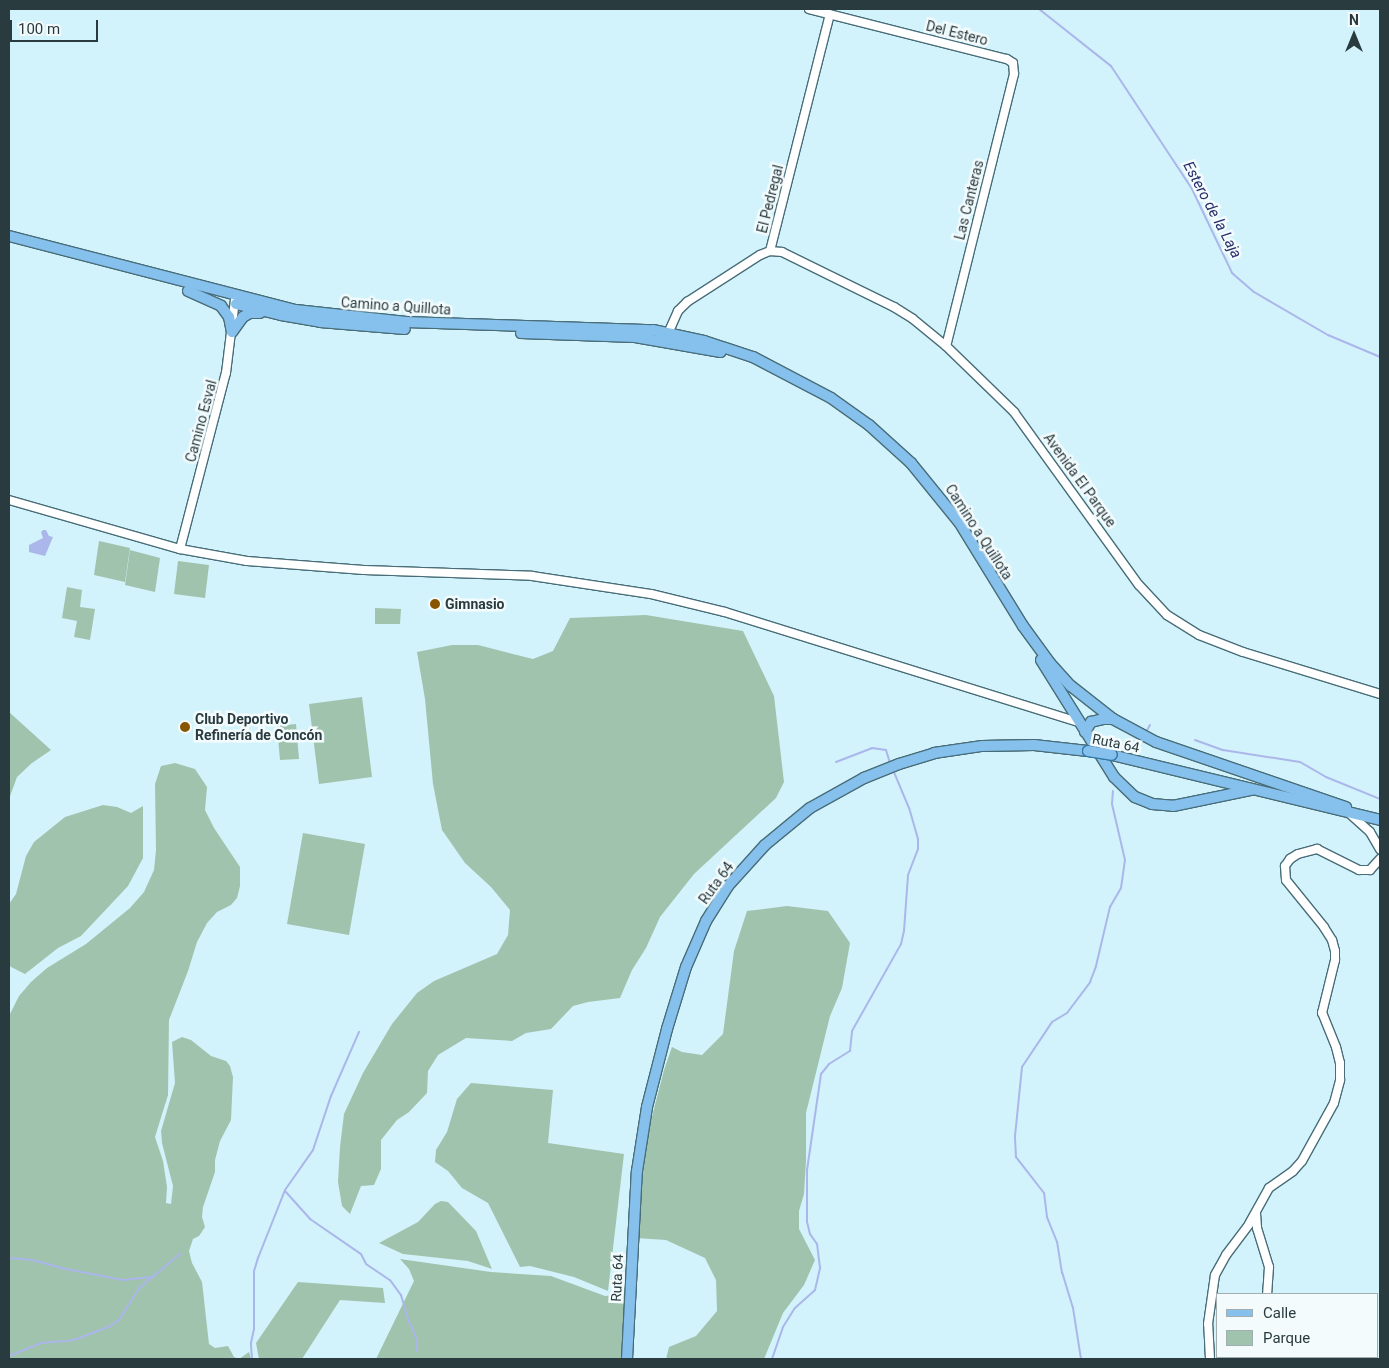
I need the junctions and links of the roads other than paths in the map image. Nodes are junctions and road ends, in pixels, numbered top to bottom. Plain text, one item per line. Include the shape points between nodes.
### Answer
1 (808, 9) edge
2 (830, 14) junction
3 (1011, 61) joint
4 (9, 236) edge
5 (9, 240) edge
6 (770, 251) junction
7 (188, 291) junction
8 (235, 300) junction
9 (281, 316) junction
10 (232, 332) junction
11 (667, 337) junction
12 (946, 346) junction
13 (9, 500) edge
14 (180, 549) junction
15 (1023, 626) junction
16 (1380, 694) edge
17 (1113, 719) junction
18 (1079, 722) junction
19 (1085, 732) junction
20 (1163, 767) junction
21 (1251, 790) junction
22 (1348, 810) junction
23 (1380, 814) edge
24 (1380, 820) edge
25 (1380, 849) edge
26 (1380, 859) edge
27 (1256, 1213) junction
28 (1267, 1293) edge
29 (627, 1359) edge
30 (1210, 1359) edge

1 - 2 street, Del Estero
2 - 3 street, Del Estero
2 - 6 street, El Pedregal
3 - 12 street, Las Canteras via 1014,74
4 - 8 main road, Camino a Quillota
5 - 7 main road, Camino a Quillota
6 - 11 street, El Pedregal via 687,302 678,311
6 - 12 street, Avenida El Parque via 782,252 894,307
7 - 8 main road, Camino a Quillota
7 - 10 main road via 221,306 229,317
8 - 9 main road, Camino a Quillota
8 - 10 street, Camino Esval
8 - 11 main road, Camino a Quillota via 357,318 494,326 626,328
9 - 10 main road via 246,314
9 - 11 main road, Camino a Quillota via 379,327
10 - 14 street, Camino Esval via 226,373
11 - 15 main road, Camino a Quillota via 727,348 783,372 850,411 884,438 910,462 959,522
12 - 16 street, Avenida El Parque via 1018,416 1139,585 1167,615 1200,635 1243,652
13 - 14 street
14 - 18 street via 310,568 532,576 651,594 726,612
15 - 17 main road via 1062,676
15 - 18 main road
17 - 19 main road via 1091,722
17 - 22 main road via 1156,742
18 - 19 main road
19 - 21 main road via 1117,782 1142,801 1173,806
20 - 21 main road, Ruta 64
20 - 22 main road, Ruta 64
20 - 29 main road, Ruta 64, bridge via 1112,755 1034,745 973,746 934,753 890,767 847,786 810,808 765,845 728,886 702,927 666,1028 646,1106 637,1171
21 - 22 main road, Ruta 64
22 - 23 main road, Ruta 64
22 - 24 main road, Ruta 64
22 - 25 street via 1370,832
26 - 27 street via 1370,870 1359,870 1317,849 1298,854 1285,866 1286,880 1324,927 1335,951 1322,1013 1338,1055 1340,1080 1334,1103 1302,1161 1269,1188
27 - 28 street via 1257,1228 1269,1267
27 - 30 street via 1215,1275 1208,1324

